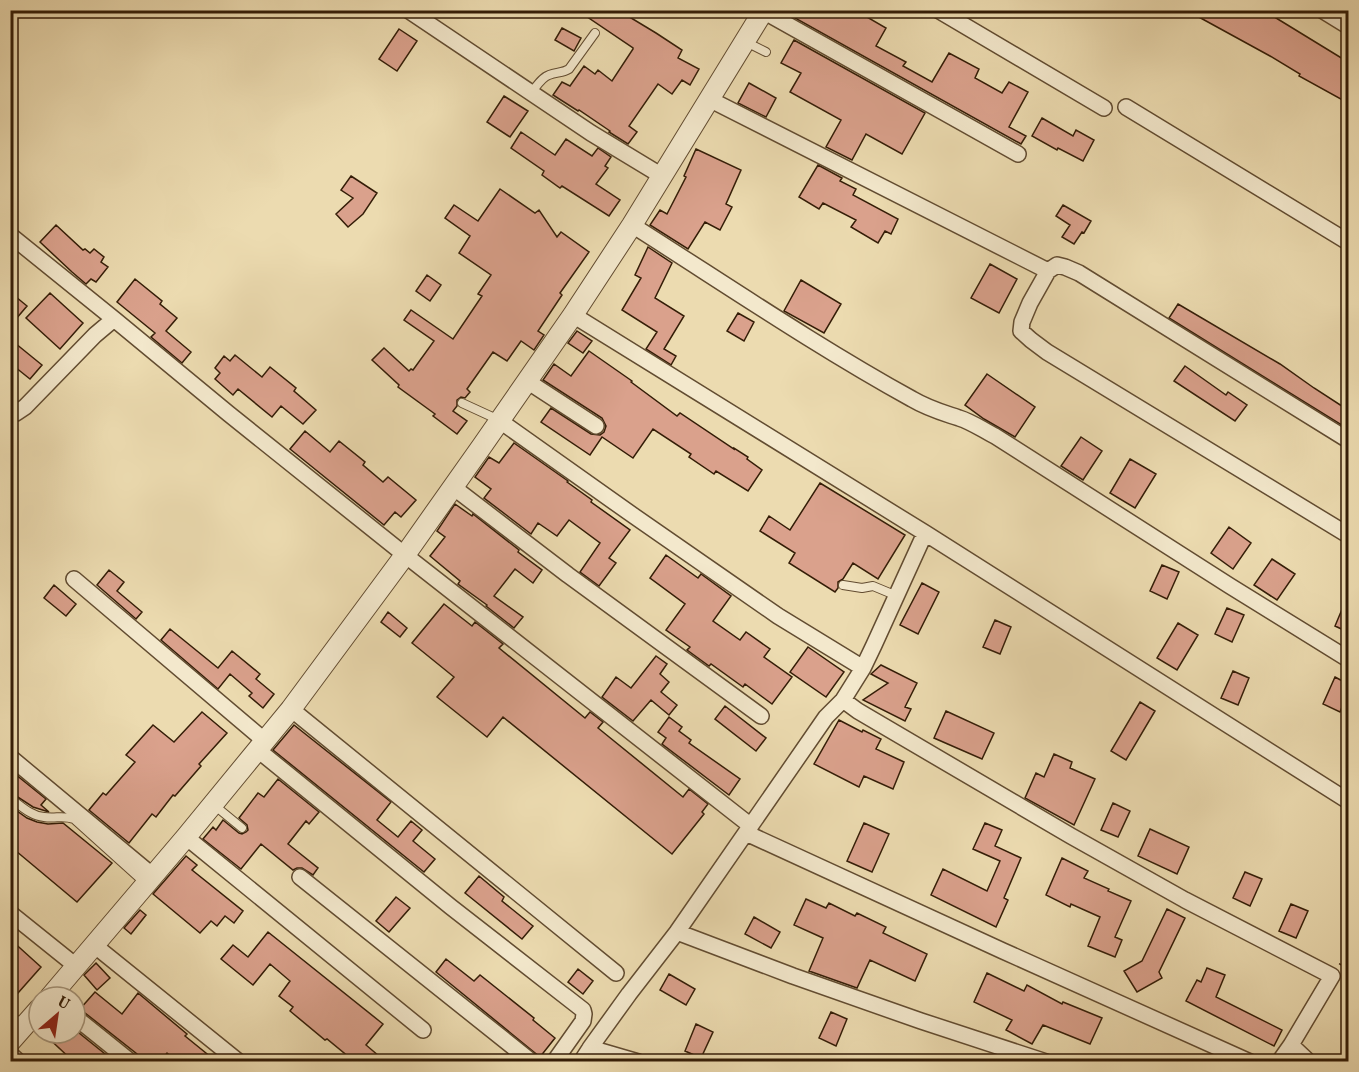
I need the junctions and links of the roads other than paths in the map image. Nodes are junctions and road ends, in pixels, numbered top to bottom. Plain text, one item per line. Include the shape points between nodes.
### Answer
1 (408, 10) edge
2 (938, 10) edge
3 (1322, 10) edge
4 (764, 11) edge
5 (1348, 26) edge
6 (595, 33) dead end
7 (744, 41) junction
8 (766, 52) dead end
9 (531, 93) junction
10 (709, 99) junction
11 (1126, 106) dead end
12 (1104, 108) dead end
13 (1018, 154) dead end
14 (662, 176) junction
15 (632, 225) junction
16 (10, 235) edge
17 (1348, 242) edge
18 (1048, 271) junction
19 (573, 315) junction
20 (114, 318) junction
21 (527, 381) junction
22 (462, 403) dead end
23 (10, 414) edge
24 (500, 421) junction
25 (596, 426) dead end
26 (1348, 440) edge
27 (453, 487) junction
28 (925, 533) junction
29 (1348, 535) edge
30 (405, 555) junction
31 (74, 579) dead end
32 (843, 585) dead end
33 (897, 596) junction
34 (1348, 659) edge
35 (863, 668) junction
36 (843, 700) junction
37 (291, 709) junction
38 (762, 716) dead end
39 (261, 745) junction
40 (10, 758) edge
41 (10, 798) edge
42 (1348, 801) edge
43 (213, 804) junction
44 (242, 828) dead end
45 (749, 830) junction
46 (186, 837) junction
47 (300, 877) dead end
48 (149, 880) junction
49 (10, 913) edge
50 (677, 932) junction
51 (94, 945) junction
52 (76, 966) junction
53 (616, 973) dead end
54 (60, 985) edge
55 (17, 1020) edge
56 (87, 1027) edge
57 (423, 1030) dead end
58 (10, 1042) edge
59 (1291, 1045) junction
60 (590, 1048) junction
61 (10, 1054) edge
62 (19, 1062) edge
63 (131, 1062) edge
64 (239, 1062) edge
65 (532, 1062) edge
66 (554, 1062) edge
67 (581, 1062) edge
68 (638, 1062) edge
69 (1046, 1062) edge
70 (1250, 1062) edge
71 (1279, 1062) edge
72 (1309, 1062) edge

1 - 9 street
2 - 12 street
3 - 5 street
4 - 7 street
4 - 13 street
6 - 9 lane via 569,69 548,75
7 - 8 lane
7 - 10 street
9 - 14 street
10 - 14 street
10 - 18 street
11 - 17 street
14 - 15 street
15 - 19 street
15 - 34 street via 871,376 934,411 959,418 995,436
16 - 20 street
18 - 26 street via 1057,266 1078,273
18 - 29 street via 1022,322 1021,331 1031,340
19 - 21 street
19 - 28 street
20 - 23 street via 25,407
20 - 30 street
21 - 24 street
21 - 25 street
22 - 24 lane
24 - 27 street
24 - 35 street via 778,616
27 - 30 street
27 - 38 street
28 - 33 street
28 - 42 street
30 - 37 street
30 - 45 street
31 - 39 street
32 - 33 lane via 873,586
33 - 35 street
35 - 36 street
36 - 45 street via 826,717
36 - 59 street via 1185,900 1332,976
37 - 39 street
37 - 53 street
39 - 43 street
39 - 66 street via 442,900 583,1010 583,1021
40 - 48 street
41 - 48 lane via 41,817 74,819
43 - 44 lane
43 - 46 street
45 - 50 street
45 - 70 street via 1003,951
46 - 48 street
46 - 57 street
47 - 65 street
48 - 51 street
49 - 52 street
50 - 60 street
50 - 69 street via 814,984
51 - 52 street
51 - 64 street
52 - 54 street
55 - 58 street
56 - 63 street
59 - 71 street
59 - 72 street
60 - 67 street
60 - 68 street
61 - 62 street

